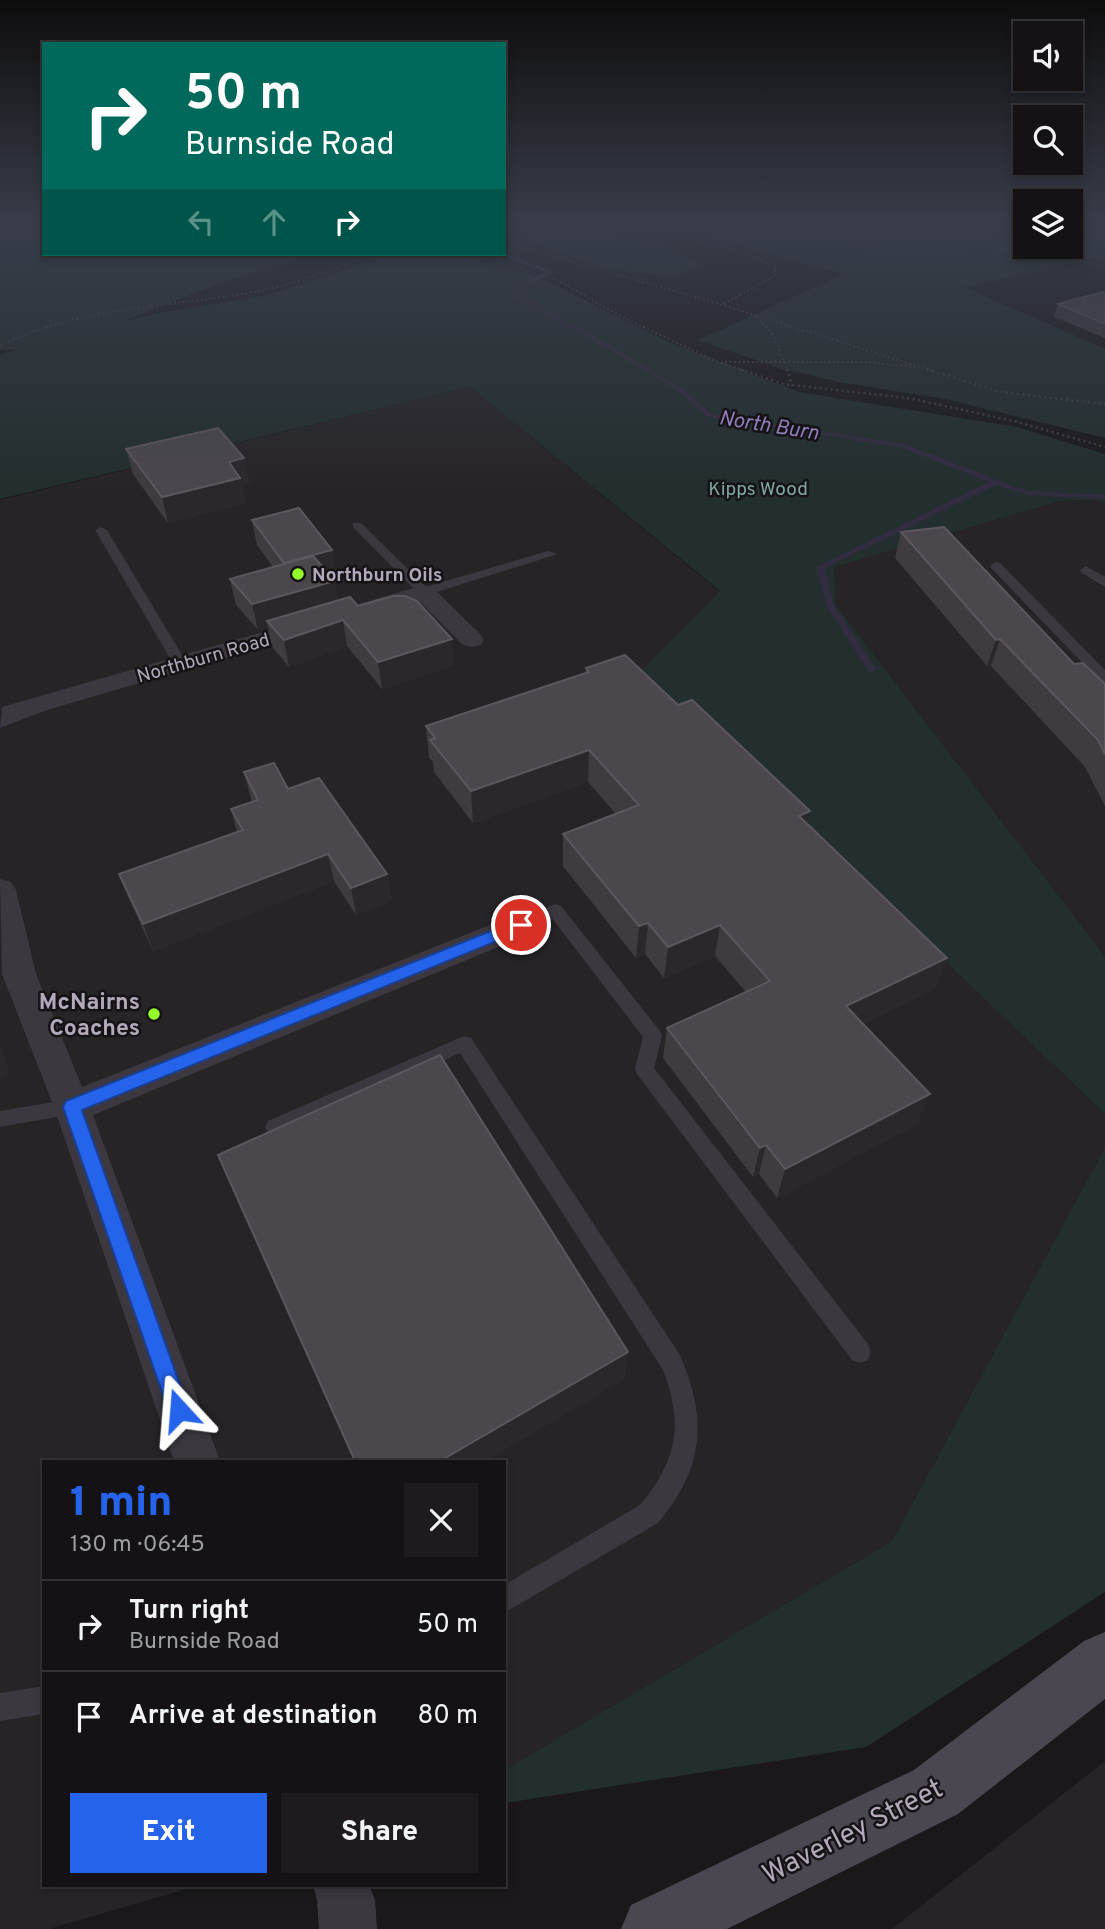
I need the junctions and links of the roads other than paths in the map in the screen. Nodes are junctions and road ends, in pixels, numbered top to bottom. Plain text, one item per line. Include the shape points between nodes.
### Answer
1 (357, 525) dead end
2 (101, 530) dead end
3 (552, 554) dead end
4 (996, 566) dead end
5 (1086, 570) dead end
6 (1105, 583) edge
7 (424, 592) junction
8 (472, 640) dead end
9 (181, 665) junction
10 (1105, 678) edge
11 (0, 720) edge
12 (2, 904) edge
13 (521, 925) joint
14 (72, 1107) junction
15 (0, 1119) edge
16 (275, 1127) edge
17 (860, 1352) dead end
18 (197, 1460) edge
19 (506, 1599) edge
20 (1105, 1662) edge
21 (42, 1700) edge
22 (0, 1707) edge
23 (342, 1887) edge
24 (348, 1929) edge
25 (655, 1929) edge

1 - 7 lane
2 - 9 lane
3 - 7 lane
4 - 10 lane
5 - 6 lane
7 - 8 street
7 - 9 street, Northburn Road
9 - 11 street, Northburn Road via 38,704
12 - 14 street via 19,974
13 - 14 street
13 - 17 lane via 555,910 653,1036 644,1069
14 - 15 lane
14 - 18 street
16 - 19 lane via 464,1043 672,1363 688,1409 688,1442 665,1498 649,1514
20 - 25 main road, Waverley Street via 936,1792
21 - 22 lane
23 - 24 street

